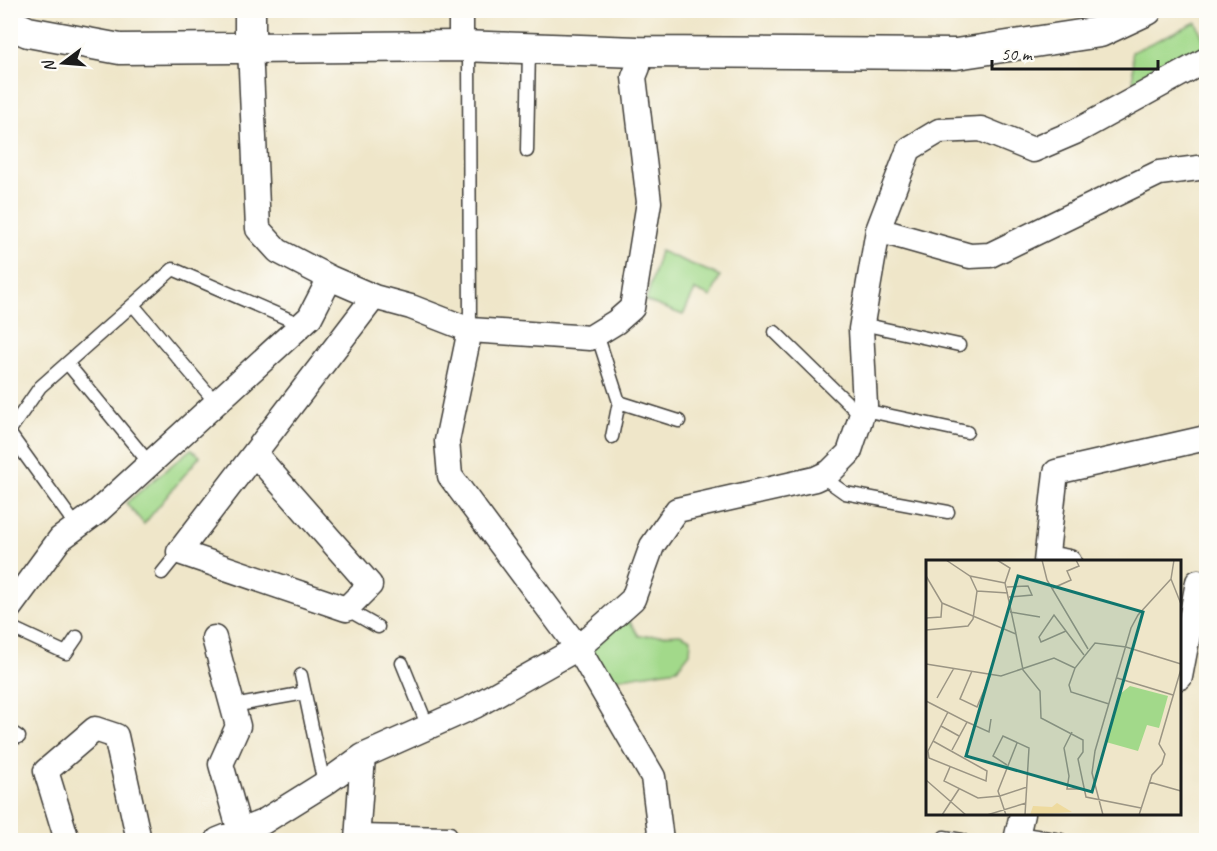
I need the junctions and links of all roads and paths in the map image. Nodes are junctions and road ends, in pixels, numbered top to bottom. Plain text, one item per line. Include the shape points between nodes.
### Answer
1 (250, 10) edge
2 (461, 10) edge
3 (1147, 10) edge
4 (10, 24) edge
5 (250, 46) junction
6 (465, 46) junction
7 (529, 49) junction
8 (638, 52) junction
9 (1206, 60) edge
10 (527, 151) dead end
11 (1206, 168) edge
12 (878, 230) junction
13 (330, 278) junction
14 (374, 297) junction
15 (133, 305) junction
16 (862, 324) junction
17 (302, 325) junction
18 (470, 330) junction
19 (775, 332) dead end
20 (597, 334) junction
21 (959, 345) dead end
22 (67, 363) junction
23 (619, 402) junction
24 (217, 404) junction
25 (862, 413) junction
26 (679, 422) dead end
27 (10, 432) edge
28 (967, 432) dead end
29 (612, 437) dead end
30 (1206, 438) edge
31 (255, 454) junction
32 (150, 464) junction
33 (821, 476) junction
34 (948, 512) dead end
35 (77, 526) junction
36 (180, 552) junction
37 (1054, 560) edge
38 (162, 573) dead end
39 (1195, 581) edge
40 (346, 609) junction
41 (11, 611) edge
42 (378, 627) dead end
43 (77, 637) dead end
44 (214, 638) dead end
45 (578, 648) junction
46 (402, 663) dead end
47 (1181, 665) edge
48 (301, 675) dead end
49 (305, 693) junction
50 (233, 706) junction
51 (428, 727) junction
52 (363, 756) junction
53 (324, 784) junction
54 (1019, 829) edge
55 (450, 833) dead end
56 (229, 836) edge
57 (358, 836) edge
58 (944, 837) dead end
59 (67, 840) edge
60 (139, 840) edge
61 (661, 840) edge
62 (962, 840) edge
63 (1061, 840) edge

1 - 5 street
2 - 6 street
3 - 8 street via 1100,32 956,54
4 - 5 street via 28,32 120,49
5 - 6 street
5 - 13 street via 258,229 278,251
6 - 7 street
6 - 18 lane
7 - 8 street
7 - 10 lane
8 - 20 street via 634,77 649,202 632,309
9 - 12 street via 1075,132 1033,150 981,129 939,131 909,149
11 - 12 street via 1159,173 990,255 970,256
12 - 16 street
13 - 14 street
13 - 17 street
14 - 18 street
14 - 31 street
15 - 17 lane via 173,269
15 - 22 lane
15 - 24 lane
16 - 21 lane
16 - 25 street
17 - 24 street
18 - 20 street via 590,338
18 - 45 street via 447,441 450,476
19 - 25 lane
20 - 23 lane
22 - 27 lane via 40,387
22 - 32 lane
23 - 26 lane
23 - 29 lane
24 - 32 street
25 - 28 lane
25 - 33 street via 849,453
27 - 35 lane
30 - 37 street via 1056,472
31 - 36 street
31 - 40 street via 370,585
32 - 35 street
33 - 34 lane via 845,492
33 - 45 street via 677,510 652,546 633,599
35 - 41 street via 60,539
36 - 38 lane
36 - 40 street
39 - 47 street
40 - 42 lane
41 - 43 lane via 66,652
44 - 50 street
45 - 51 street via 475,706
45 - 61 street via 653,777
46 - 51 lane
48 - 49 lane
49 - 50 lane
49 - 53 lane
50 - 56 street via 238,726 221,764
51 - 52 street
52 - 53 street
52 - 57 street
53 - 56 street via 263,822
54 - 63 lane
55 - 57 lane
58 - 62 lane
59 - 60 street via 46,771 95,729 116,736

